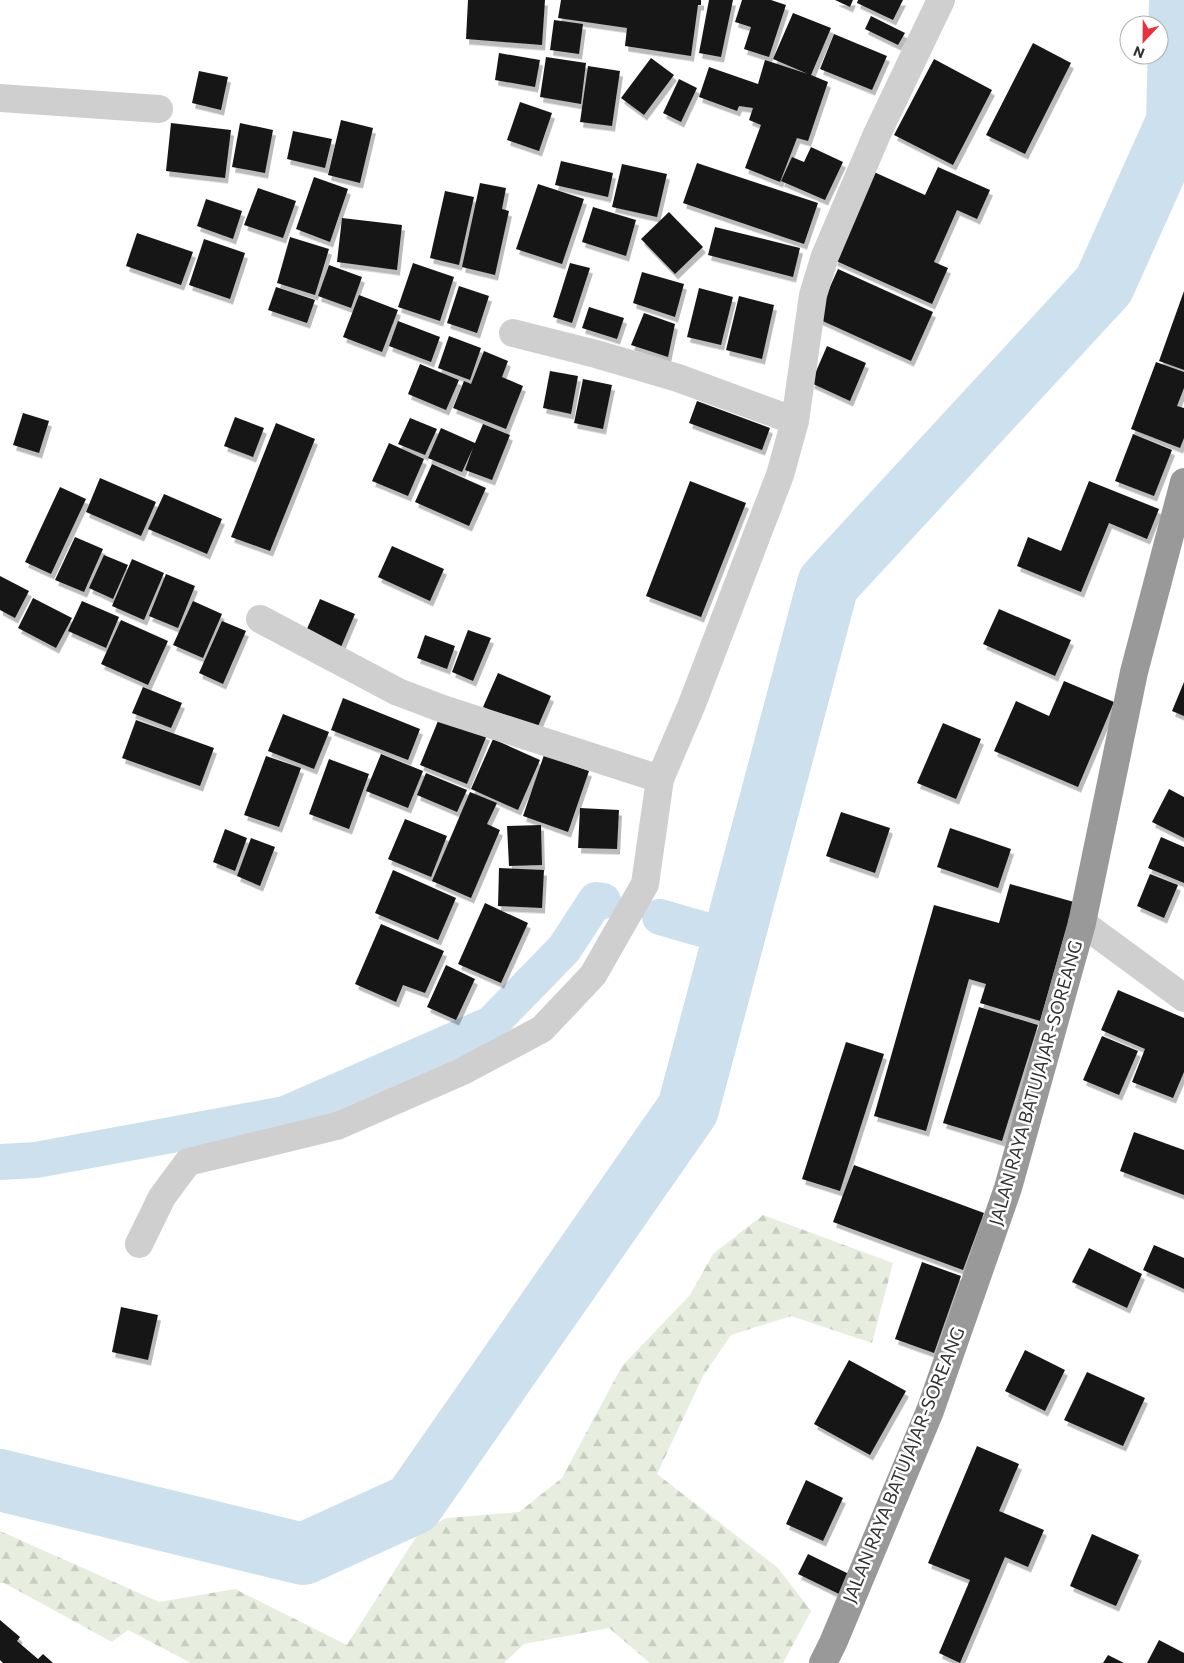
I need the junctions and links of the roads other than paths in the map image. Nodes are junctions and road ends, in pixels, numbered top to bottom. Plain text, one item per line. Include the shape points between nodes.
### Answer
1 (941, 0) edge
2 (0, 98) edge
3 (159, 109) dead end
4 (513, 333) dead end
5 (796, 421) junction
6 (1184, 482) edge
7 (260, 619) dead end
8 (660, 779) junction
9 (1082, 923) junction
10 (1184, 998) edge
11 (139, 1244) dead end
12 (823, 1663) edge

1 - 5 street via 876,134 825,256 812,295
2 - 3 street
4 - 5 street via 678,378
5 - 8 street via 780,475
6 - 9 highway, JALAN RAYA BATUJAJAR-SOREANG via 1134,672
7 - 8 street via 398,692
8 - 11 street via 645,884 593,975 542,1029 463,1071 337,1126 188,1162 162,1197
9 - 10 street
9 - 12 highway, JALAN RAYA BATUJAJAR-SOREANG via 1008,1188 989,1243 930,1411

